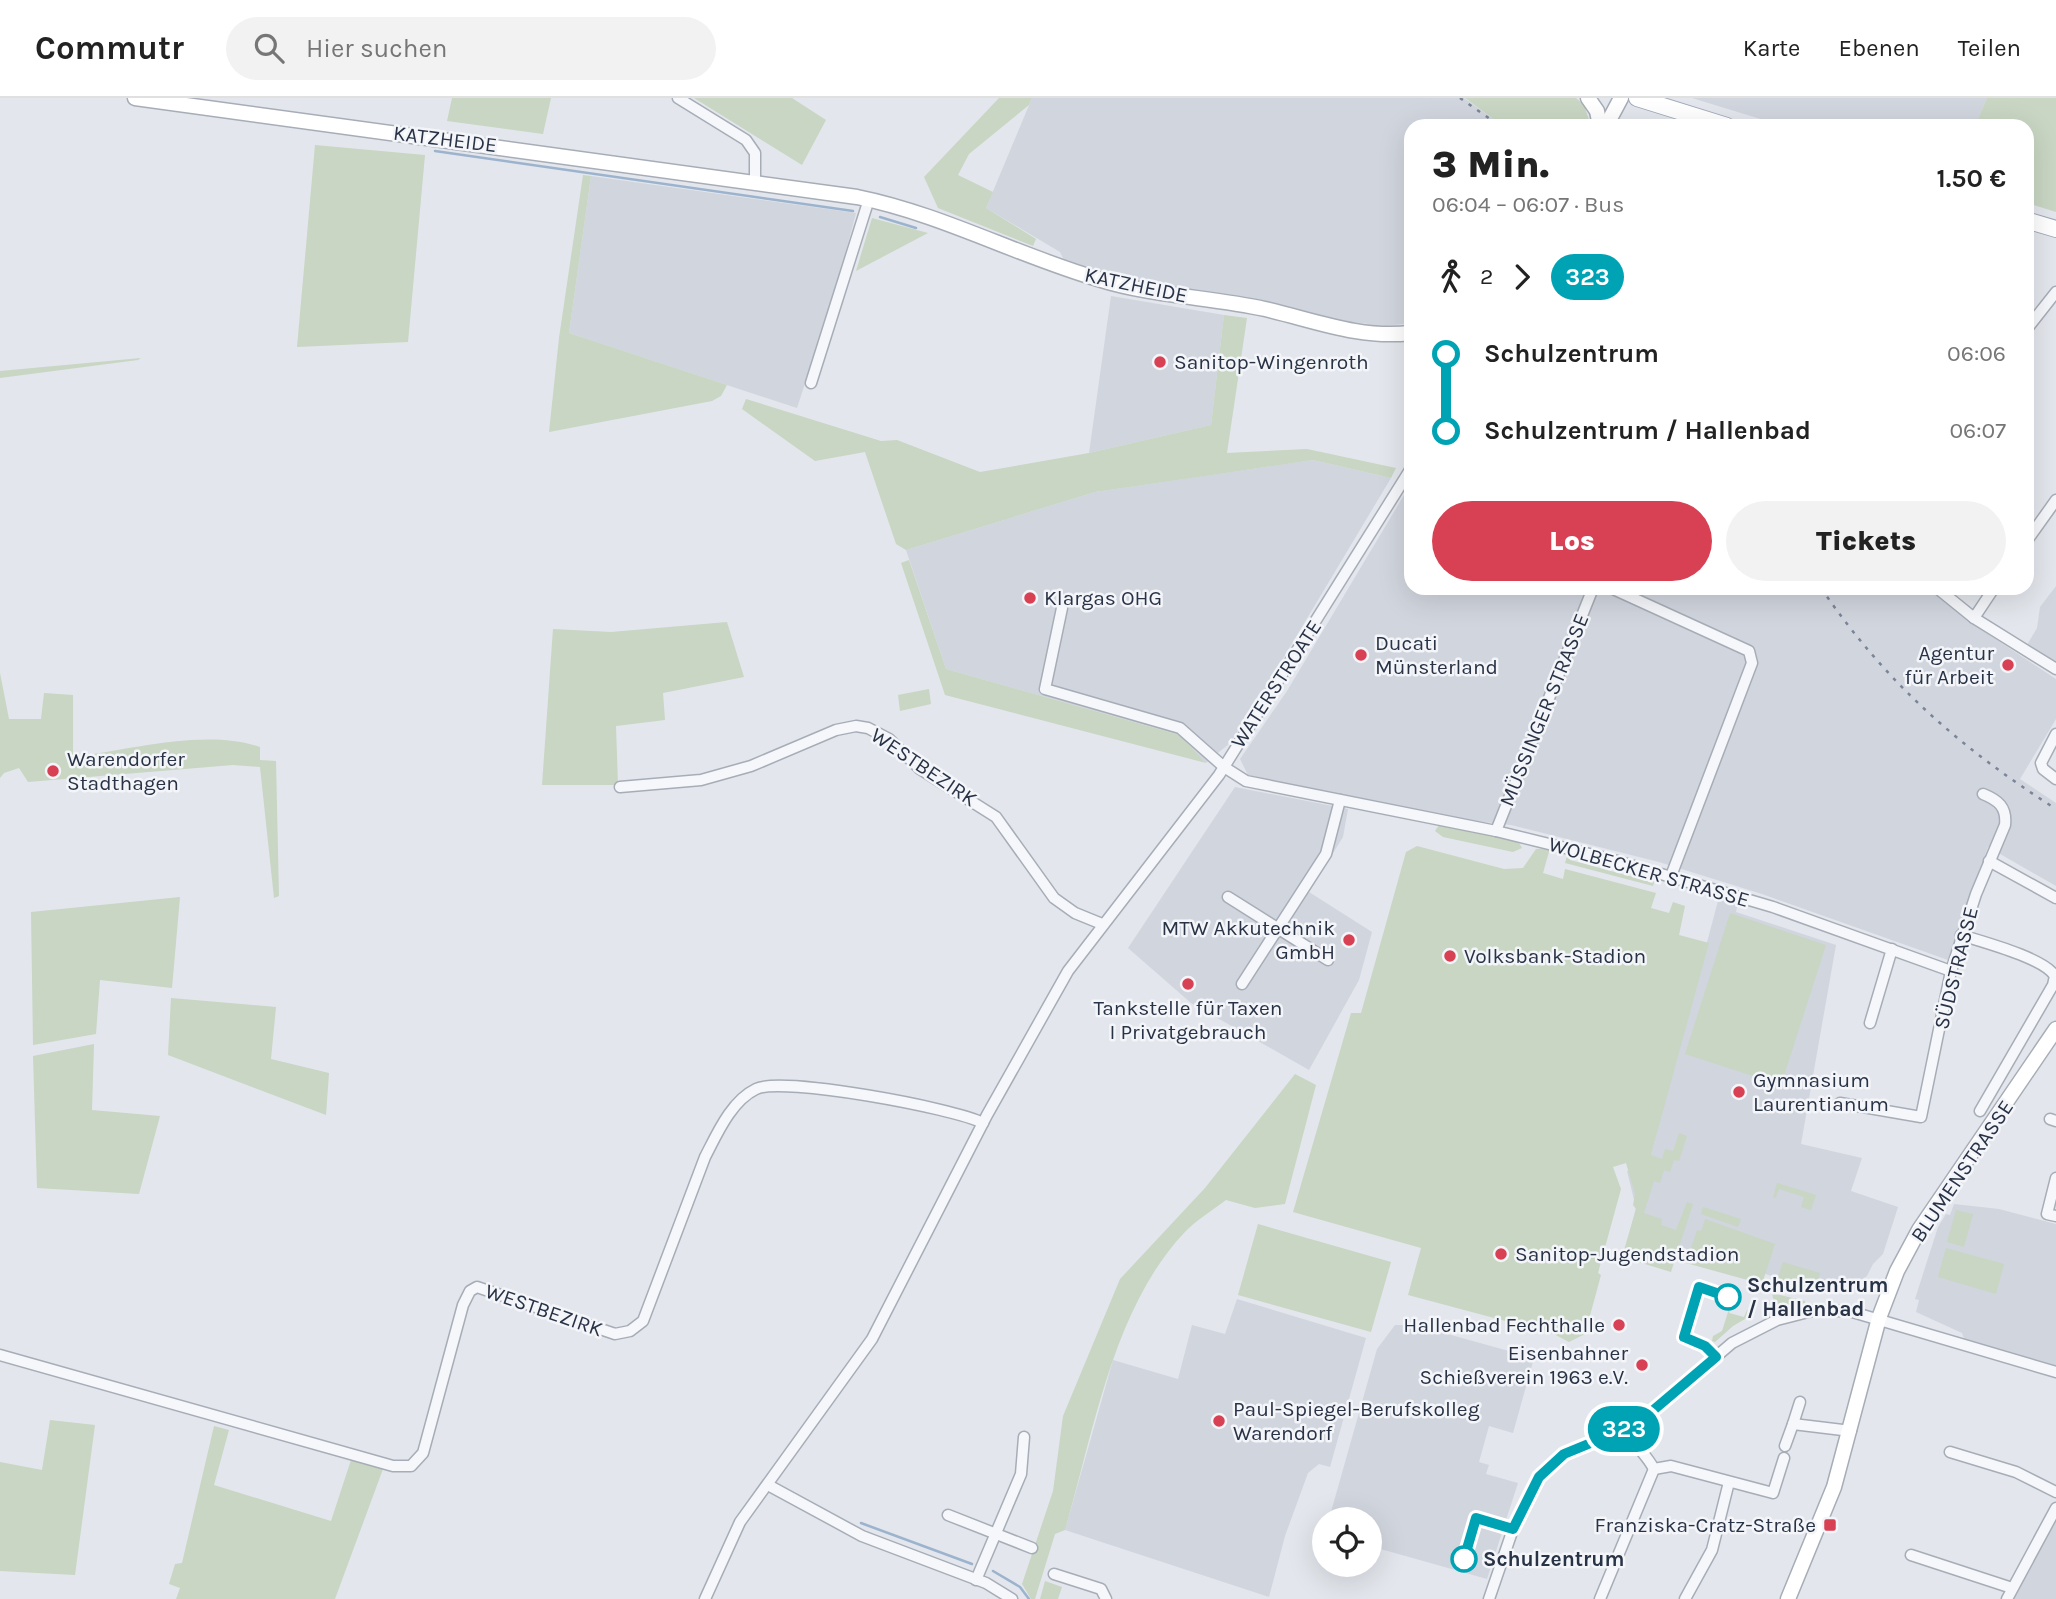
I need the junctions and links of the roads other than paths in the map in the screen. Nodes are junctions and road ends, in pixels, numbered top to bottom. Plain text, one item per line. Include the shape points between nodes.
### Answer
1 (135, 98) edge
2 (678, 98) edge
3 (1588, 98) edge
4 (1622, 98) edge
5 (1637, 98) edge
6 (1599, 119) edge
7 (1610, 119) edge
8 (1704, 119) edge
9 (755, 181) junction
10 (869, 199) junction
11 (2034, 222) edge
12 (2056, 229) edge
13 (2056, 292) edge
14 (2034, 320) edge
15 (1404, 333) edge
16 (811, 383) dead end
17 (1404, 480) edge
18 (2056, 500) edge
19 (2034, 531) edge
20 (1589, 595) edge
21 (1626, 595) edge
22 (1946, 595) edge
23 (1989, 595) edge
24 (1062, 608) dead end
25 (1974, 618) junction
26 (2056, 669) edge
27 (2056, 734) edge
28 (1224, 767) junction
29 (2056, 779) edge
30 (620, 787) dead end
31 (1983, 794) dead end
32 (1340, 800) junction
33 (1496, 831) junction
34 (1989, 861) junction
35 (1671, 876) junction
36 (1228, 897) dead end
37 (2056, 898) edge
38 (1102, 924) junction
39 (1278, 929) junction
40 (1961, 935) junction
41 (1892, 949) junction
42 (1328, 960) dead end
43 (1951, 971) junction
44 (1242, 984) dead end
45 (1870, 1023) dead end
46 (2056, 1029) edge
47 (1840, 1102) dead end
48 (1980, 1111) dead end
49 (983, 1123) junction
50 (2056, 1178) edge
51 (2056, 1216) edge
52 (1879, 1318) junction
53 (3, 1355) edge
54 (2056, 1372) edge
55 (1800, 1402) dead end
56 (1793, 1424) junction
57 (1627, 1428) junction
58 (1851, 1432) junction
59 (1024, 1437) dead end
60 (1785, 1446) dead end
61 (1950, 1452) dead end
62 (1784, 1458) dead end
63 (1654, 1469) junction
64 (1729, 1482) junction
65 (768, 1485) junction
66 (2056, 1492) edge
67 (2056, 1508) edge
68 (948, 1515) dead end
69 (996, 1534) junction
70 (1032, 1548) dead end
71 (1911, 1555) dead end
72 (1054, 1574) dead end
73 (976, 1580) junction
74 (2009, 1594) edge
75 (705, 1599) edge
76 (1012, 1599) edge
77 (1106, 1599) edge
78 (1489, 1599) edge
79 (1600, 1599) edge
80 (1685, 1599) edge
81 (1788, 1599) edge

1 - 9 street, KATZHEIDE
2 - 9 street via 746,140 755,153
3 - 6 street
4 - 7 street
5 - 8 main road
9 - 10 street, KATZHEIDE
10 - 15 street, KATZHEIDE via 939,218 1120,285 1259,308 1348,331
10 - 16 street
11 - 12 main road
13 - 14 street
17 - 28 street, WATERSTROATE
18 - 19 street
20 - 33 street, MÜSSINGER STRASSE
21 - 35 street via 1749,651 1752,663
22 - 25 street
23 - 25 street
24 - 28 street, WATERSTROATE via 1045,689 1180,728
25 - 26 street
27 - 29 street via 2042,757 2042,766
28 - 32 street, WOLBECKER STRASSE via 1246,781
28 - 38 street
30 - 38 street, WESTBEZIRK via 701,780 751,766 836,730 868,728 889,739 919,769 996,817 1055,898
31 - 34 street, SÜDSTRASSE via 1997,800 2006,814 2006,825
32 - 33 street, WOLBECKER STRASSE
32 - 39 street via 1330,845
33 - 35 street, WOLBECKER STRASSE
34 - 37 street
34 - 40 street, SÜDSTRASSE
35 - 41 street, WOLBECKER STRASSE
36 - 39 street
38 - 49 street via 1068,971
39 - 42 street
39 - 44 street
40 - 43 street, SÜDSTRASSE
40 - 48 street via 2003,948 2055,976
41 - 43 street, WOLBECKER STRASSE
41 - 45 street
43 - 47 street, SÜDSTRASSE via 1921,1116
46 - 52 street, BLUMENSTRASSE via 1919,1230
49 - 53 street, WESTBEZIRK via 907,1103 786,1086 760,1087 748,1093 718,1131 705,1157 643,1321 630,1331 615,1334 477,1287 470,1291 423,1453 403,1468
49 - 65 street via 872,1339
50 - 51 street via 2047,1214
52 - 54 street
52 - 57 street via 1824,1310 1765,1325 1732,1343 1654,1412
52 - 58 street, BLUMENSTRASSE
55 - 56 street
56 - 58 street
56 - 60 street
57 - 63 street via 1634,1448
57 - 78 street via 1564,1454 1539,1477 1513,1529
58 - 81 street, BLUMENSTRASSE via 1823,1518
59 - 69 street via 1021,1474
61 - 66 street via 2016,1472
62 - 64 street via 1773,1493
63 - 64 street via 1671,1466
63 - 79 street
64 - 80 street via 1712,1550
65 - 73 street via 862,1536
65 - 75 street via 740,1522
67 - 74 street
68 - 69 street
69 - 70 street
69 - 73 street
71 - 74 street
72 - 77 street via 1101,1589
73 - 76 street

